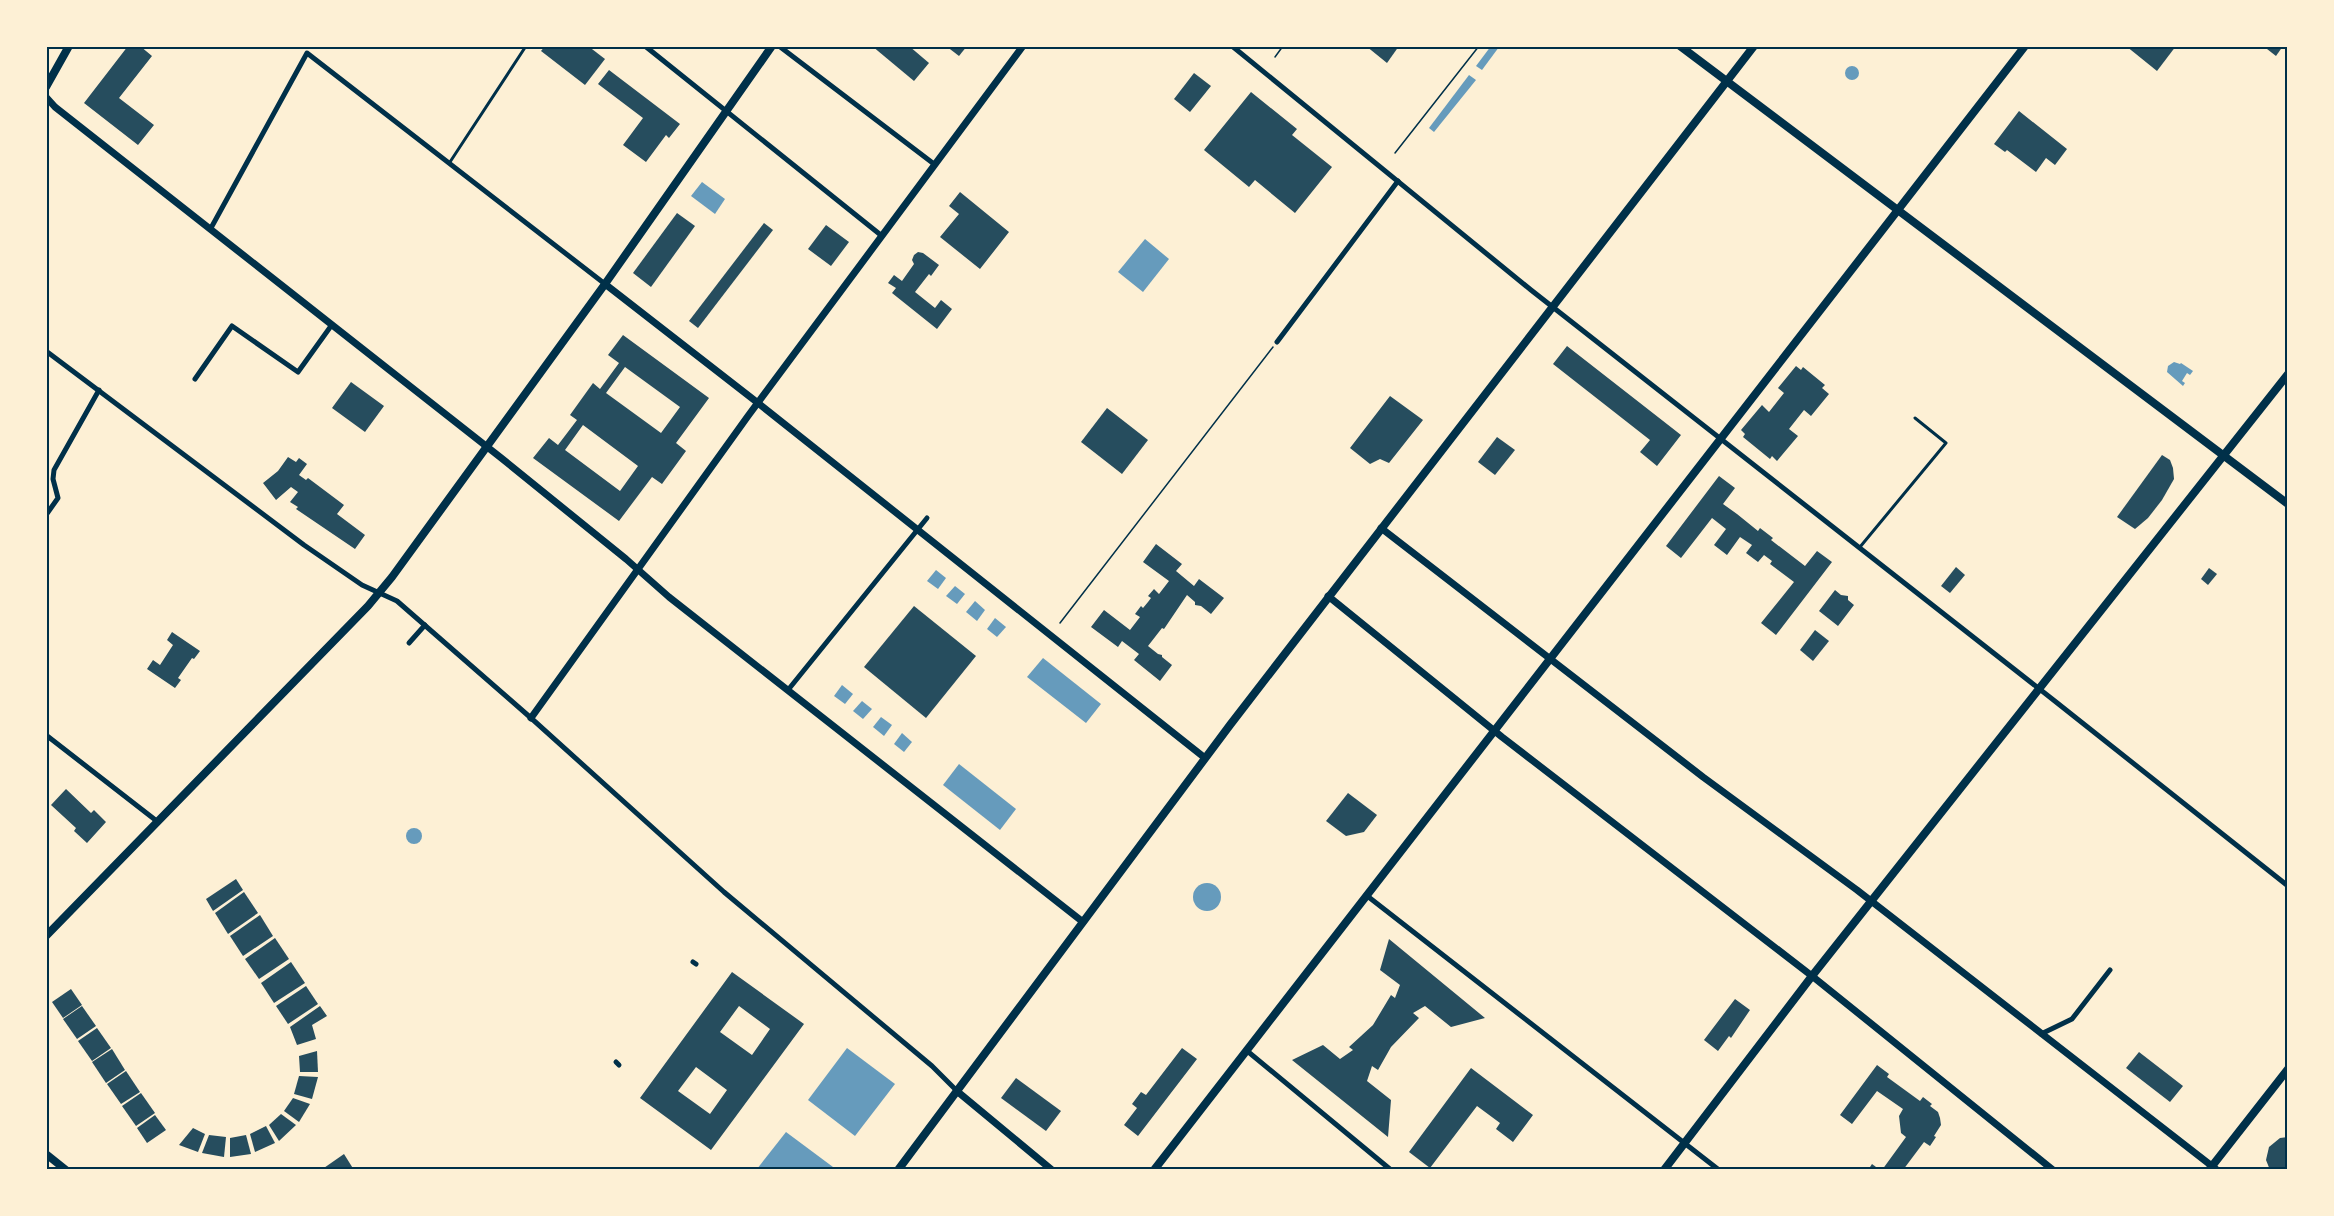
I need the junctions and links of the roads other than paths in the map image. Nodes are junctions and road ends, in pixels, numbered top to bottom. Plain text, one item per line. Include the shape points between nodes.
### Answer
1 (69, 46) edge
2 (526, 46) edge
3 (645, 46) edge
4 (772, 46) edge
5 (778, 46) edge
6 (1023, 46) edge
7 (1232, 46) edge
8 (1680, 46) edge
9 (1754, 46) edge
10 (2025, 46) edge
11 (1728, 81) junction
12 (46, 87) edge
13 (46, 97) edge
14 (727, 111) junction
15 (450, 162) junction
16 (934, 164) junction
17 (1398, 182) junction
18 (1897, 209) junction
19 (211, 228) junction
20 (882, 236) junction
21 (605, 284) junction
22 (1554, 308) junction
23 (331, 326) junction
24 (1277, 342) road end
25 (46, 351) edge
26 (2288, 374) edge
27 (195, 379) dead end
28 (99, 390) junction
29 (758, 403) junction
30 (1915, 418) dead end
31 (1719, 438) junction
32 (487, 447) junction
33 (2224, 456) junction
34 (2288, 504) edge
35 (46, 515) edge
36 (927, 518) dead end
37 (1381, 528) junction
38 (918, 529) junction
39 (1859, 549) junction
40 (638, 569) junction
41 (379, 592) junction
42 (1328, 596) junction
43 (425, 625) junction
44 (409, 644) dead end
45 (1550, 658) junction
46 (2040, 689) junction
47 (788, 690) junction
48 (531, 718) junction
49 (1494, 730) junction
50 (46, 735) edge
51 (1205, 758) junction
52 (158, 822) junction
53 (2288, 886) edge
54 (1366, 895) junction
55 (1872, 902) junction
56 (1083, 922) junction
57 (46, 936) edge
58 (2110, 970) dead end
59 (1812, 976) junction
60 (2041, 1034) junction
61 (1246, 1050) junction
62 (2288, 1069) edge
63 (958, 1092) junction
64 (1684, 1142) junction
65 (46, 1154) edge
66 (2213, 1168) edge
67 (66, 1170) edge
68 (898, 1170) edge
69 (1052, 1170) edge
70 (1154, 1170) edge
71 (1391, 1170) edge
72 (1664, 1170) edge
73 (1719, 1170) edge
74 (2053, 1170) edge

1 - 12 main road
2 - 15 lane
3 - 14 street
4 - 14 main road
5 - 16 street
6 - 16 street
7 - 17 street
8 - 11 main road
9 - 11 main road
10 - 18 main road
11 - 18 main road
11 - 22 main road
13 - 19 street
14 - 20 street
14 - 21 main road
15 - 19 street via 308,53
15 - 21 street
16 - 20 street
17 - 22 street
17 - 24 street
18 - 31 main road
18 - 33 main road
19 - 23 street
20 - 29 street
21 - 29 street
21 - 32 main road
22 - 31 street
22 - 37 main road
23 - 27 street via 298,372 232,326
23 - 32 street
25 - 28 street
26 - 33 main road
28 - 35 street via 54,470 58,498
28 - 41 street via 304,545 362,585
29 - 38 street
29 - 40 street
30 - 39 lane via 1946,443
31 - 39 street
31 - 45 main road
32 - 40 street
32 - 41 main road
33 - 34 main road
33 - 46 main road
36 - 38 street
37 - 42 main road
37 - 45 street
38 - 47 street
38 - 51 street
39 - 46 street
40 - 47 street
40 - 48 street
41 - 43 street
41 - 52 main road
42 - 49 street
42 - 51 main road
43 - 44 street
43 - 48 street
45 - 49 main road
45 - 55 street
46 - 53 street
46 - 55 main road
47 - 56 street
48 - 63 street
49 - 54 main road
49 - 59 street
50 - 52 street
51 - 56 main road
52 - 57 main road
54 - 61 main road
54 - 64 street
55 - 59 main road
55 - 60 street
56 - 63 main road
58 - 60 street via 2072,1019
59 - 64 main road
59 - 74 street
60 - 66 street
61 - 70 main road
61 - 71 street
62 - 66 main road
63 - 68 main road
63 - 69 street
64 - 72 main road
64 - 73 street
65 - 67 main road

